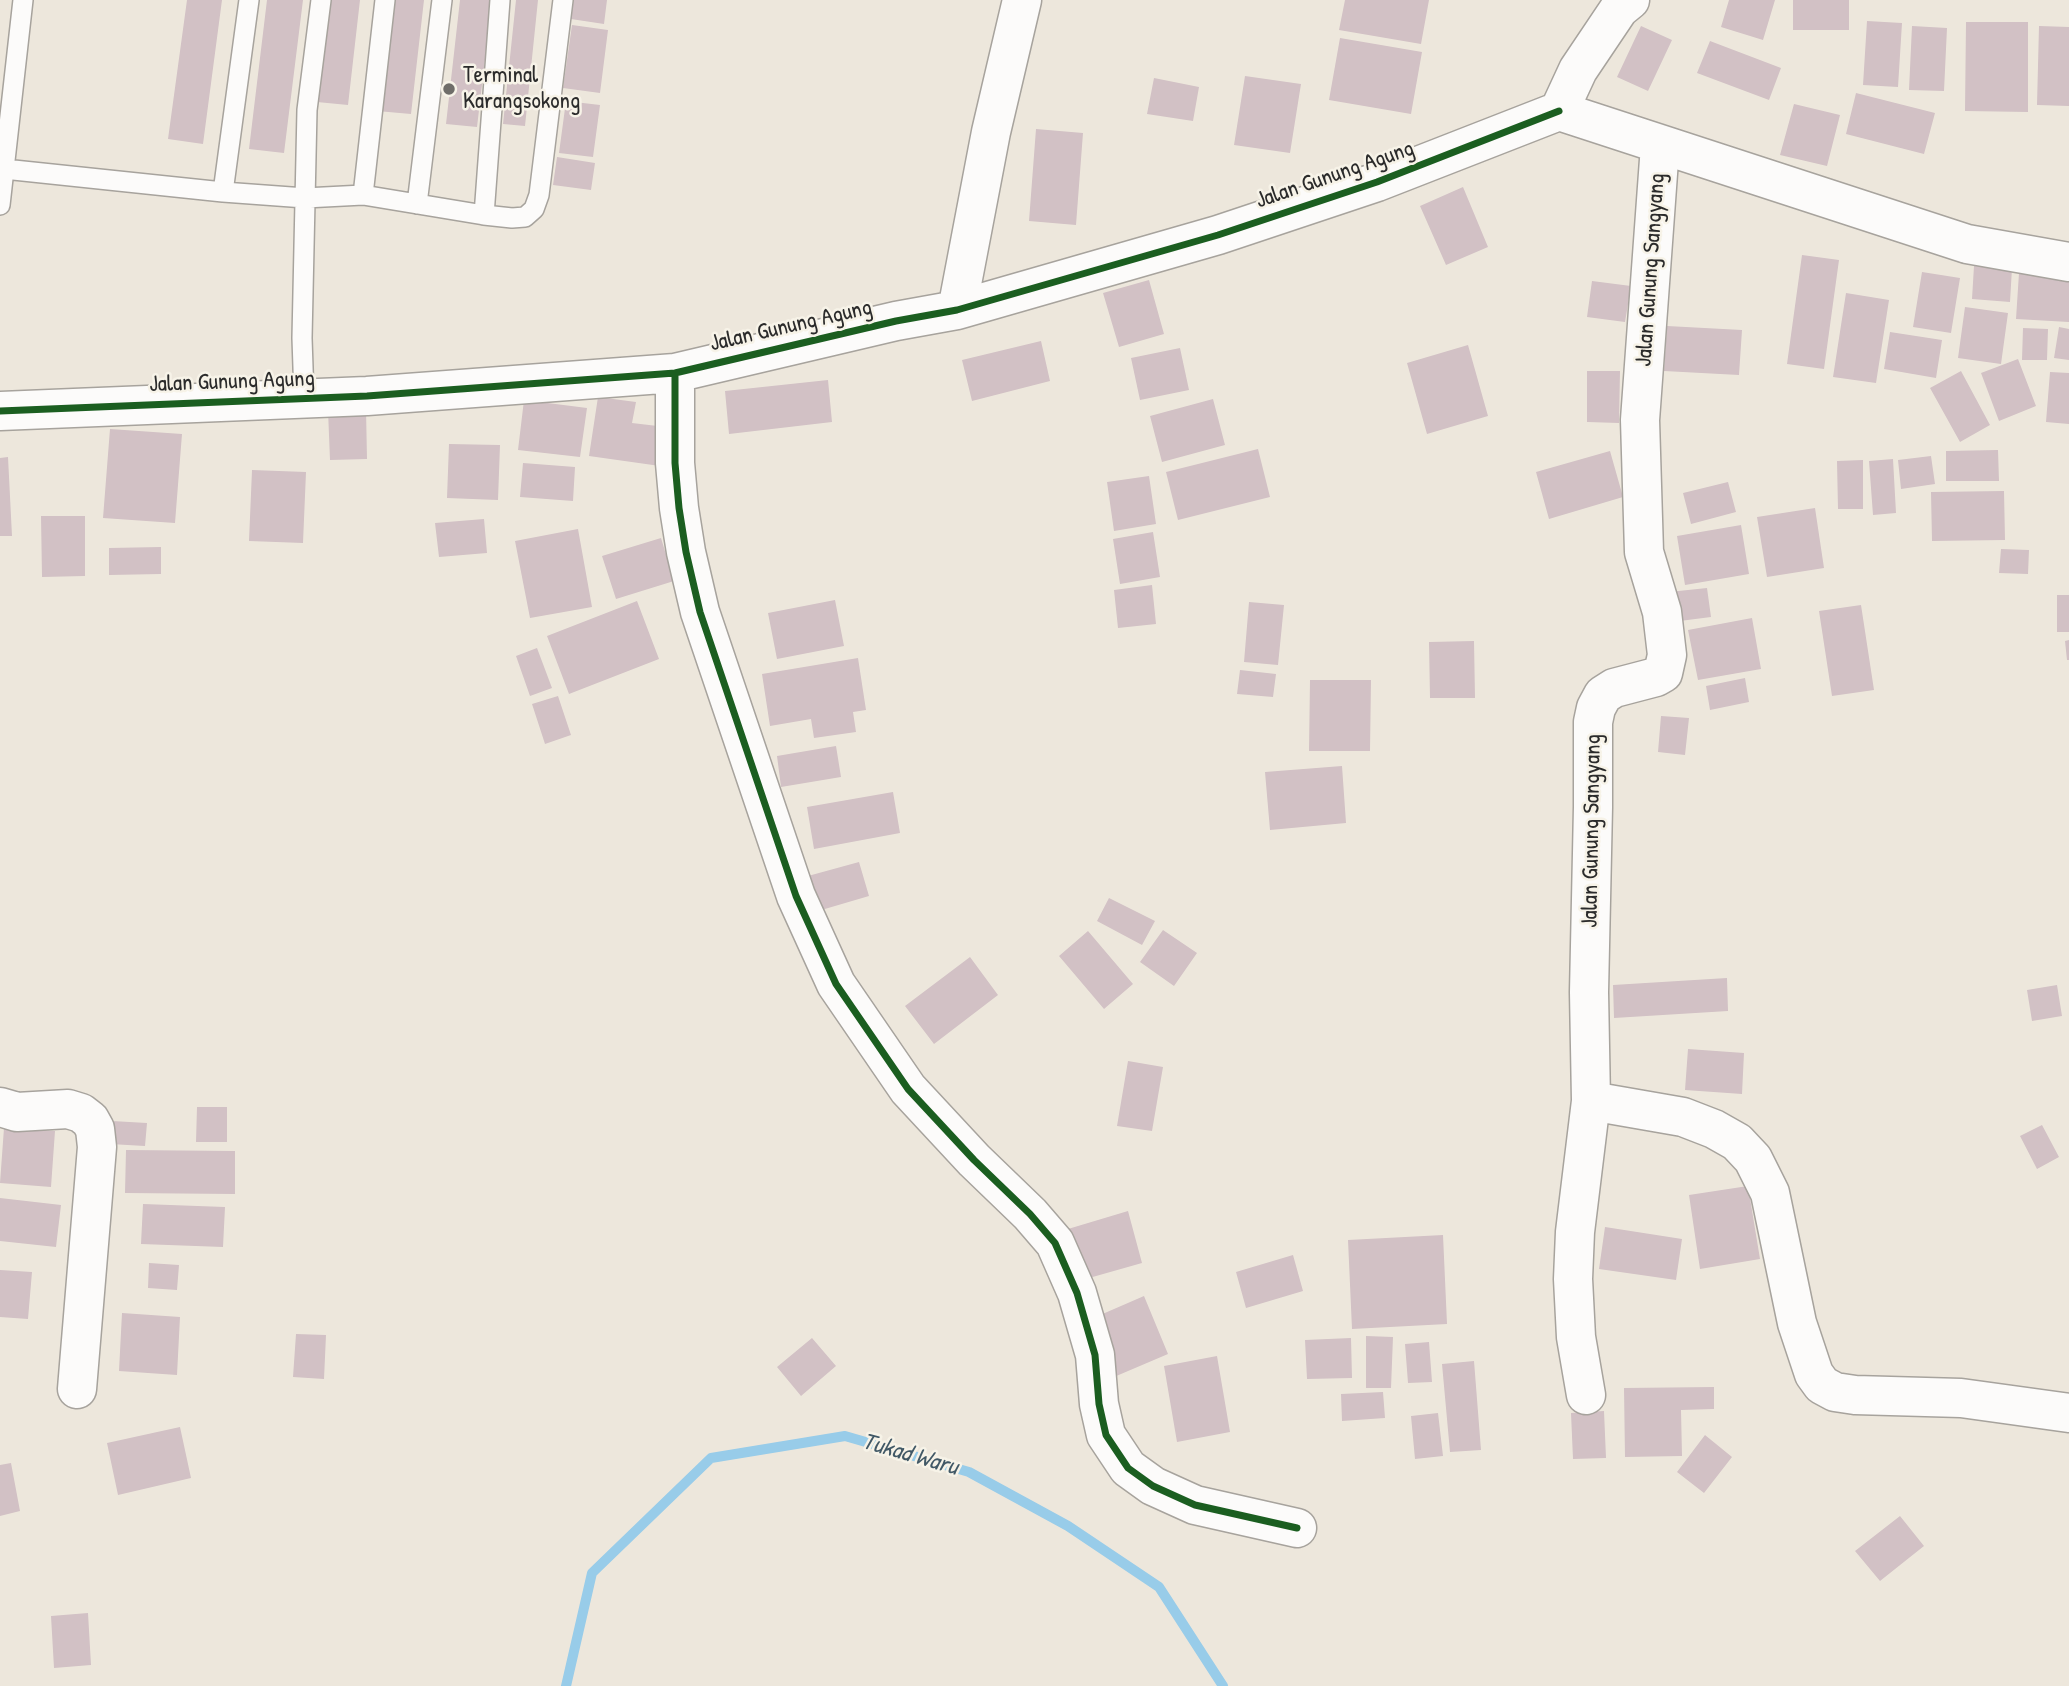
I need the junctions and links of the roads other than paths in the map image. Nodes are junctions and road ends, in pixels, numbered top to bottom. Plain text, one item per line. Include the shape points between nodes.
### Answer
1 (23, 0) edge
2 (250, 0) edge
3 (321, 0) edge
4 (386, 0) edge
5 (442, 0) edge
6 (500, 0) edge
7 (563, 0) edge
8 (1022, 0) edge
9 (1630, 0) edge
10 (1559, 111) junction
11 (1660, 146) junction
12 (4, 169) junction
13 (223, 192) junction
14 (363, 195) junction
15 (305, 198) junction
16 (416, 204) junction
17 (0, 205) edge
18 (484, 215) junction
19 (2069, 262) edge
20 (957, 310) junction
21 (675, 373) junction
22 (304, 397) junction
23 (0, 411) edge
24 (1591, 1101) junction
25 (0, 1108) edge
26 (77, 1389) dead end
27 (1586, 1395) dead end
28 (2069, 1413) edge
29 (1297, 1528) dead end

1 - 12 lane
2 - 13 lane
3 - 15 lane via 307,110
4 - 14 lane
5 - 16 lane
6 - 18 lane
7 - 18 lane via 534,209 525,217
8 - 20 street
9 - 10 street via 1578,69
10 - 11 street
10 - 20 street, Jalan Gunung Agung via 1377,182 1218,235
11 - 19 street via 1967,244
11 - 24 street, Jalan Gunung Sangyang via 1640,420 1644,552 1667,654 1663,673 1603,695 1593,722
12 - 13 lane
12 - 17 lane
13 - 15 lane
14 - 15 lane
14 - 16 lane
15 - 22 lane
16 - 18 lane
20 - 21 street, Jalan Gunung Agung
21 - 22 street, Jalan Gunung Agung
21 - 29 street via 678,509 700,612 796,896 836,984 908,1089 1055,1243 1077,1293 1095,1355 1106,1435 1128,1468 1153,1486 1195,1505
22 - 23 street, Jalan Gunung Agung
24 - 27 street, Jalan Gunung Sangyang via 1573,1279
24 - 28 street via 1683,1117 1737,1142 1753,1159 1770,1193 1797,1322 1822,1385 1845,1394 1961,1398
25 - 26 street via 17,1112 68,1109 81,1113 95,1129

